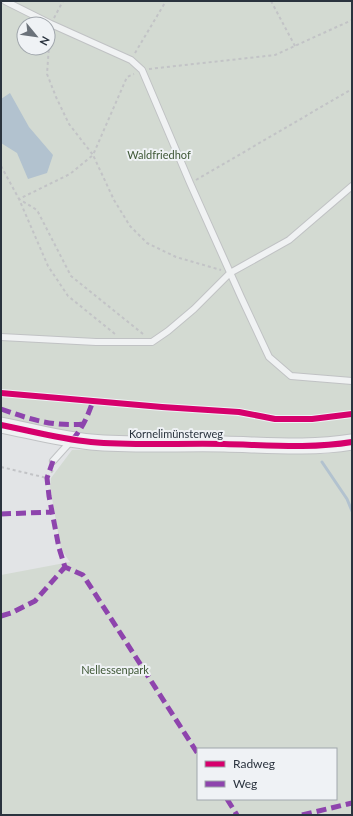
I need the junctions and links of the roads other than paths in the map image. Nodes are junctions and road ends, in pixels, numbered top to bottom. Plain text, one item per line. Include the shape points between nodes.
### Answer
1 (5, 1) edge
2 (352, 186) edge
3 (230, 273) junction
4 (1, 336) edge
5 (352, 381) edge
6 (1, 424) edge
7 (72, 440) junction
8 (352, 442) edge
9 (55, 463) road end

1 - 3 lane via 131,60 142,70
2 - 3 lane via 289,240
3 - 4 lane via 194,309 152,342 96,342
3 - 5 lane via 269,357 291,376
6 - 7 street, Kornelimünsterweg
7 - 8 street, Kornelimünsterweg via 119,444 298,446
7 - 9 lane

